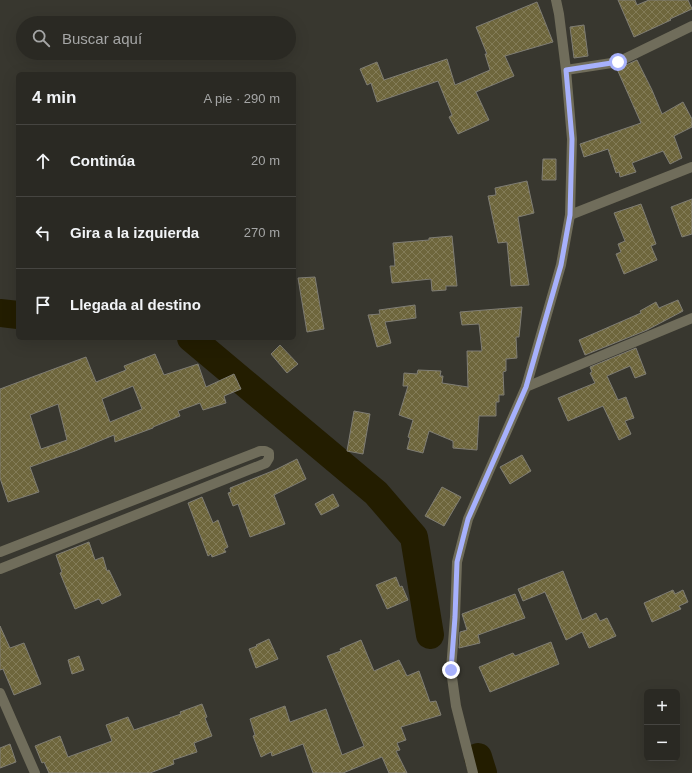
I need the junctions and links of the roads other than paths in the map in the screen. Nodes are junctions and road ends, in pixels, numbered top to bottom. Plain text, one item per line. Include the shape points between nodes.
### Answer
1 (556, 0) edge
2 (692, 26) edge
3 (566, 70) junction
4 (692, 167) edge
5 (570, 215) junction
6 (692, 318) edge
7 (526, 387) junction
8 (0, 552) edge
9 (0, 569) edge
10 (0, 693) edge
11 (35, 773) edge
12 (472, 773) edge

1 - 3 street
2 - 3 street via 618,62
3 - 5 street via 572,139
4 - 5 street
5 - 7 street via 561,265
6 - 7 street
7 - 12 street via 468,519 457,562 451,670 456,706
8 - 9 street via 260,451 269,453 266,463
10 - 11 street

